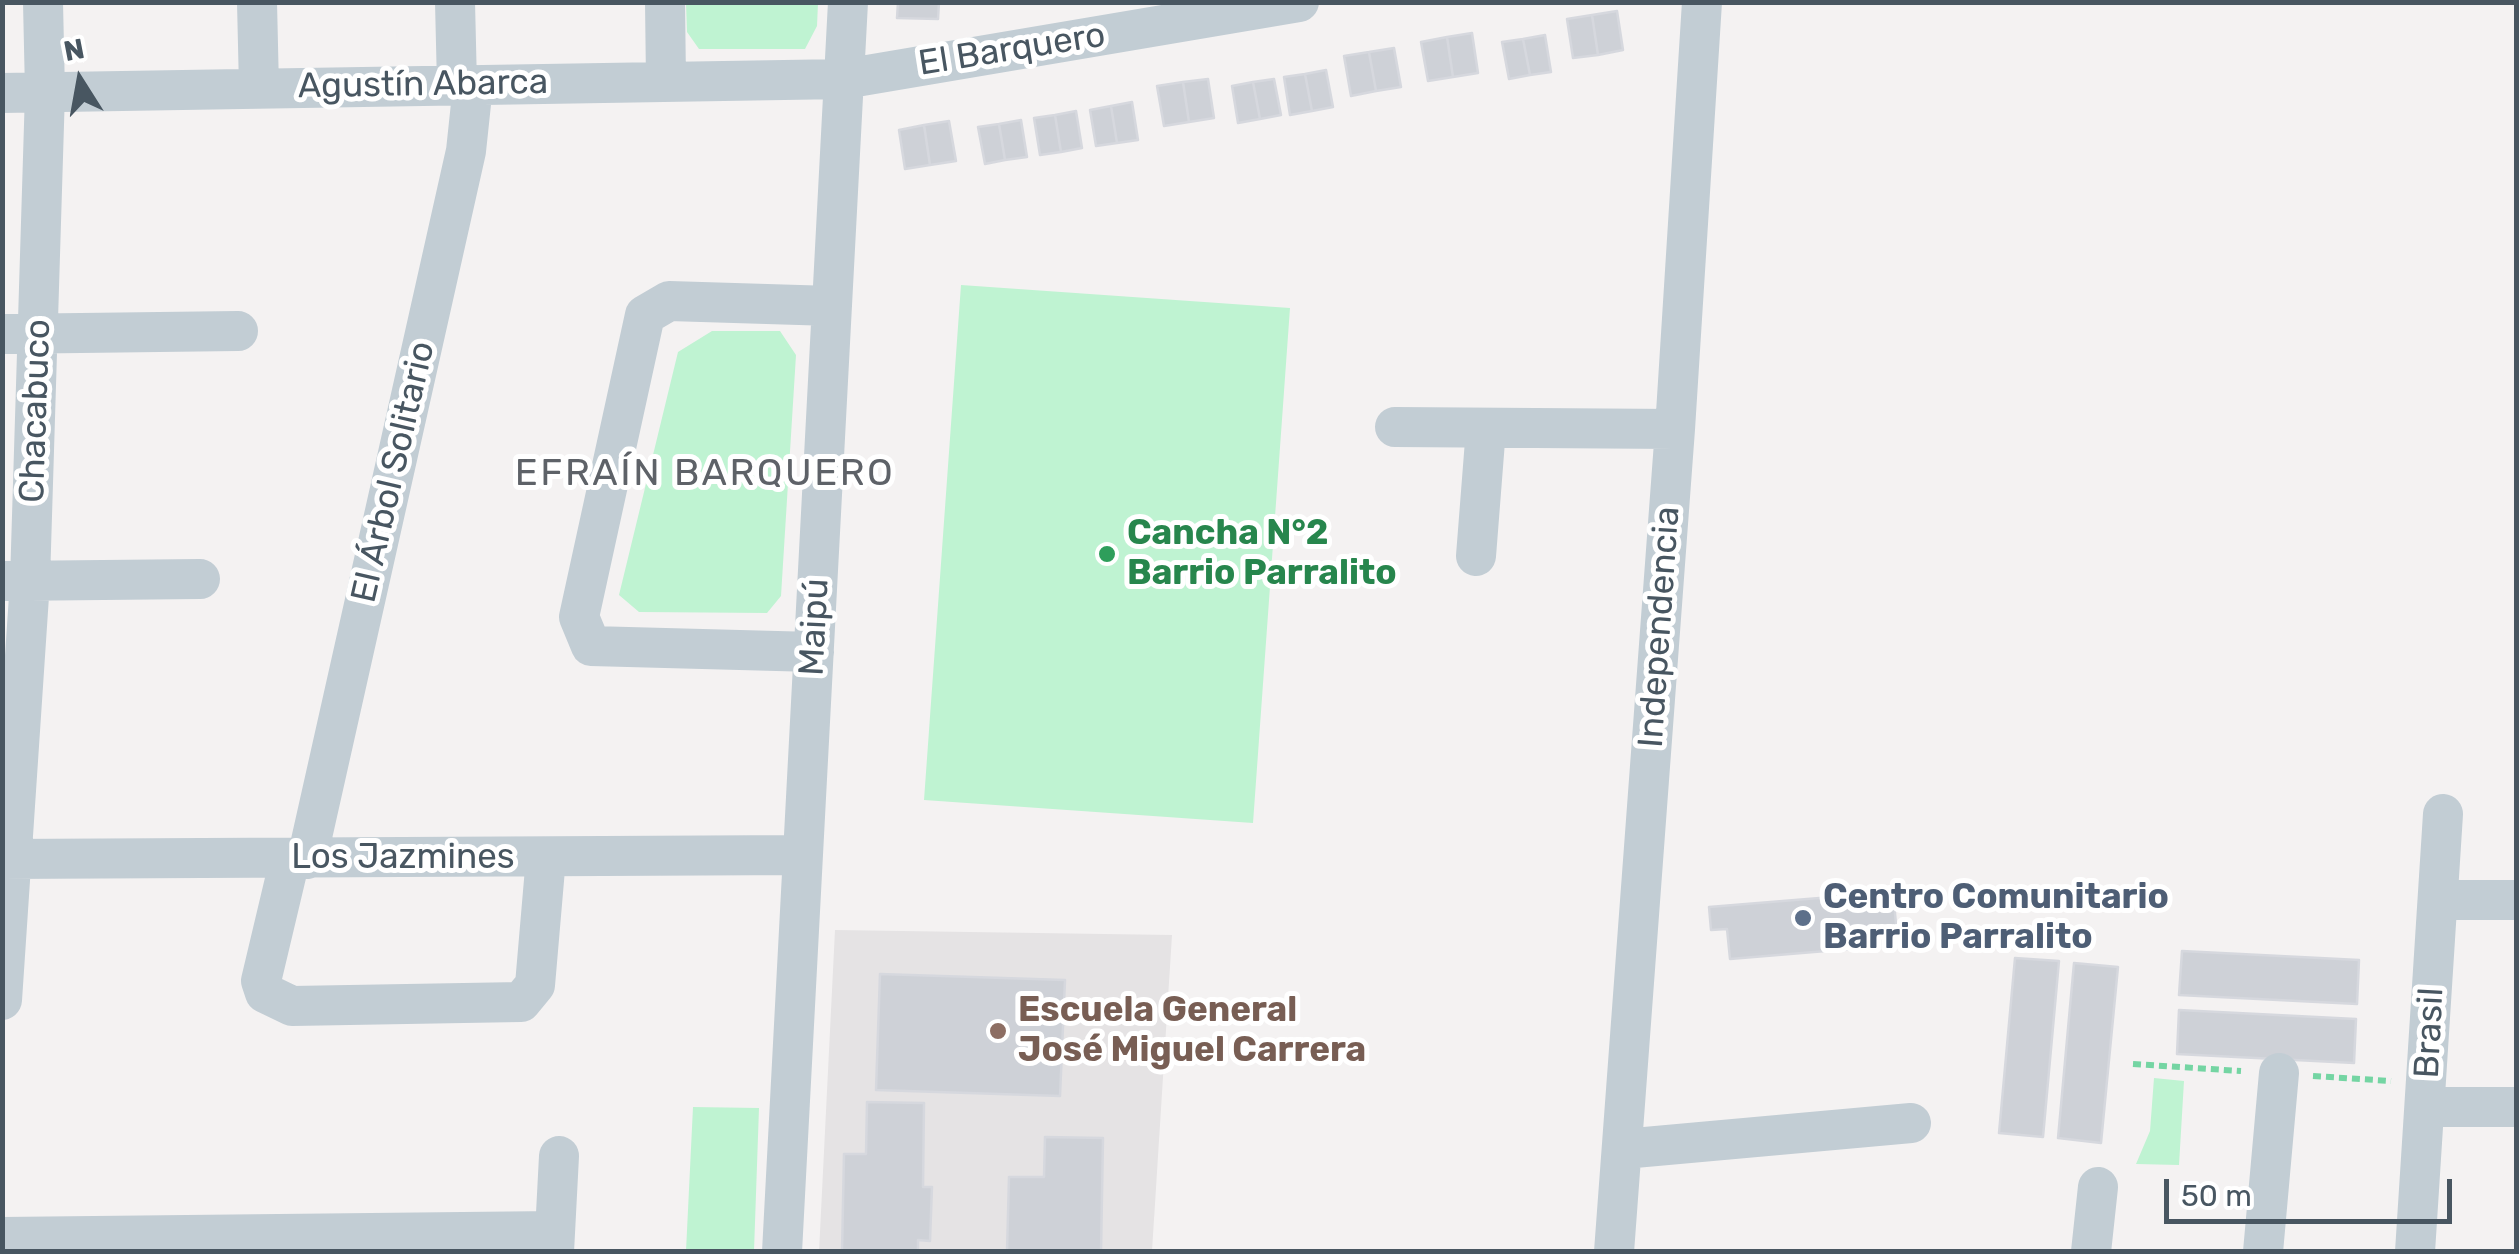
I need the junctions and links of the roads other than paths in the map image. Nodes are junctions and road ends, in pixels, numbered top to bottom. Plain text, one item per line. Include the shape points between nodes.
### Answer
1 (42, 2) edge
2 (258, 2) edge
3 (456, 2) edge
4 (665, 2) edge
5 (848, 2) edge
6 (1299, 2) edge
7 (1702, 2) edge
8 (844, 78) junction
9 (666, 81) junction
10 (465, 85) junction
11 (260, 88) junction
12 (45, 92) junction
13 (2, 93) edge
14 (832, 306) junction
15 (238, 331) dead end
16 (20, 334) edge
17 (1395, 427) dead end
18 (1486, 428) junction
19 (1674, 429) junction
20 (1476, 556) dead end
21 (200, 579) dead end
22 (16, 581) edge
23 (814, 652) junction
24 (2443, 814) dead end
25 (803, 855) junction
26 (546, 857) junction
27 (7, 859) edge
28 (298, 859) junction
29 (2438, 900) junction
30 (2516, 900) edge
31 (2, 1000) edge
32 (2279, 1073) dead end
33 (2426, 1107) junction
34 (2516, 1107) edge
35 (1911, 1123) dead end
36 (1622, 1149) junction
37 (559, 1156) dead end
38 (2098, 1187) dead end
39 (2, 1237) edge
40 (554, 1241) edge
41 (782, 1252) edge
42 (1614, 1252) edge
43 (2091, 1252) edge
44 (2263, 1252) edge
45 (2415, 1252) edge

1 - 12 street, Chacabuco
2 - 11 street
3 - 10 street, El Árbol Solitario
4 - 9 street
5 - 8 street, Maipú
6 - 8 street, El Barquero
7 - 19 street, Independencia
8 - 9 street, Agustín Abarca
8 - 14 street, Maipú
9 - 10 street, Agustín Abarca
10 - 11 street, Agustín Abarca
10 - 28 street, El Árbol Solitario via 466,151
11 - 12 street, Agustín Abarca
12 - 13 street, Agustín Abarca
12 - 16 street, Chacabuco
14 - 23 street, Maipú
14 - 23 street via 669,301 645,314 580,617 591,646
15 - 16 street
16 - 22 street, Chacabuco
17 - 18 street
18 - 19 street
18 - 20 street
19 - 36 street, Independencia
21 - 22 street
22 - 27 street, Chacabuco
23 - 25 street, Maipú
24 - 29 street, Brasil
25 - 26 street, Los Jazmines
25 - 41 street, Maipú
26 - 28 street, Los Jazmines
26 - 28 street, El Árbol Solitario via 534,985 521,1002 292,1006 265,993 261,981
27 - 28 street, Los Jazmines
27 - 31 street, Chacabuco
29 - 30 street
29 - 33 street, Brasil
32 - 44 street
33 - 34 street
33 - 45 street, Brasil
35 - 36 street
36 - 42 street, Independencia
37 - 40 street
38 - 43 street
39 - 40 street

